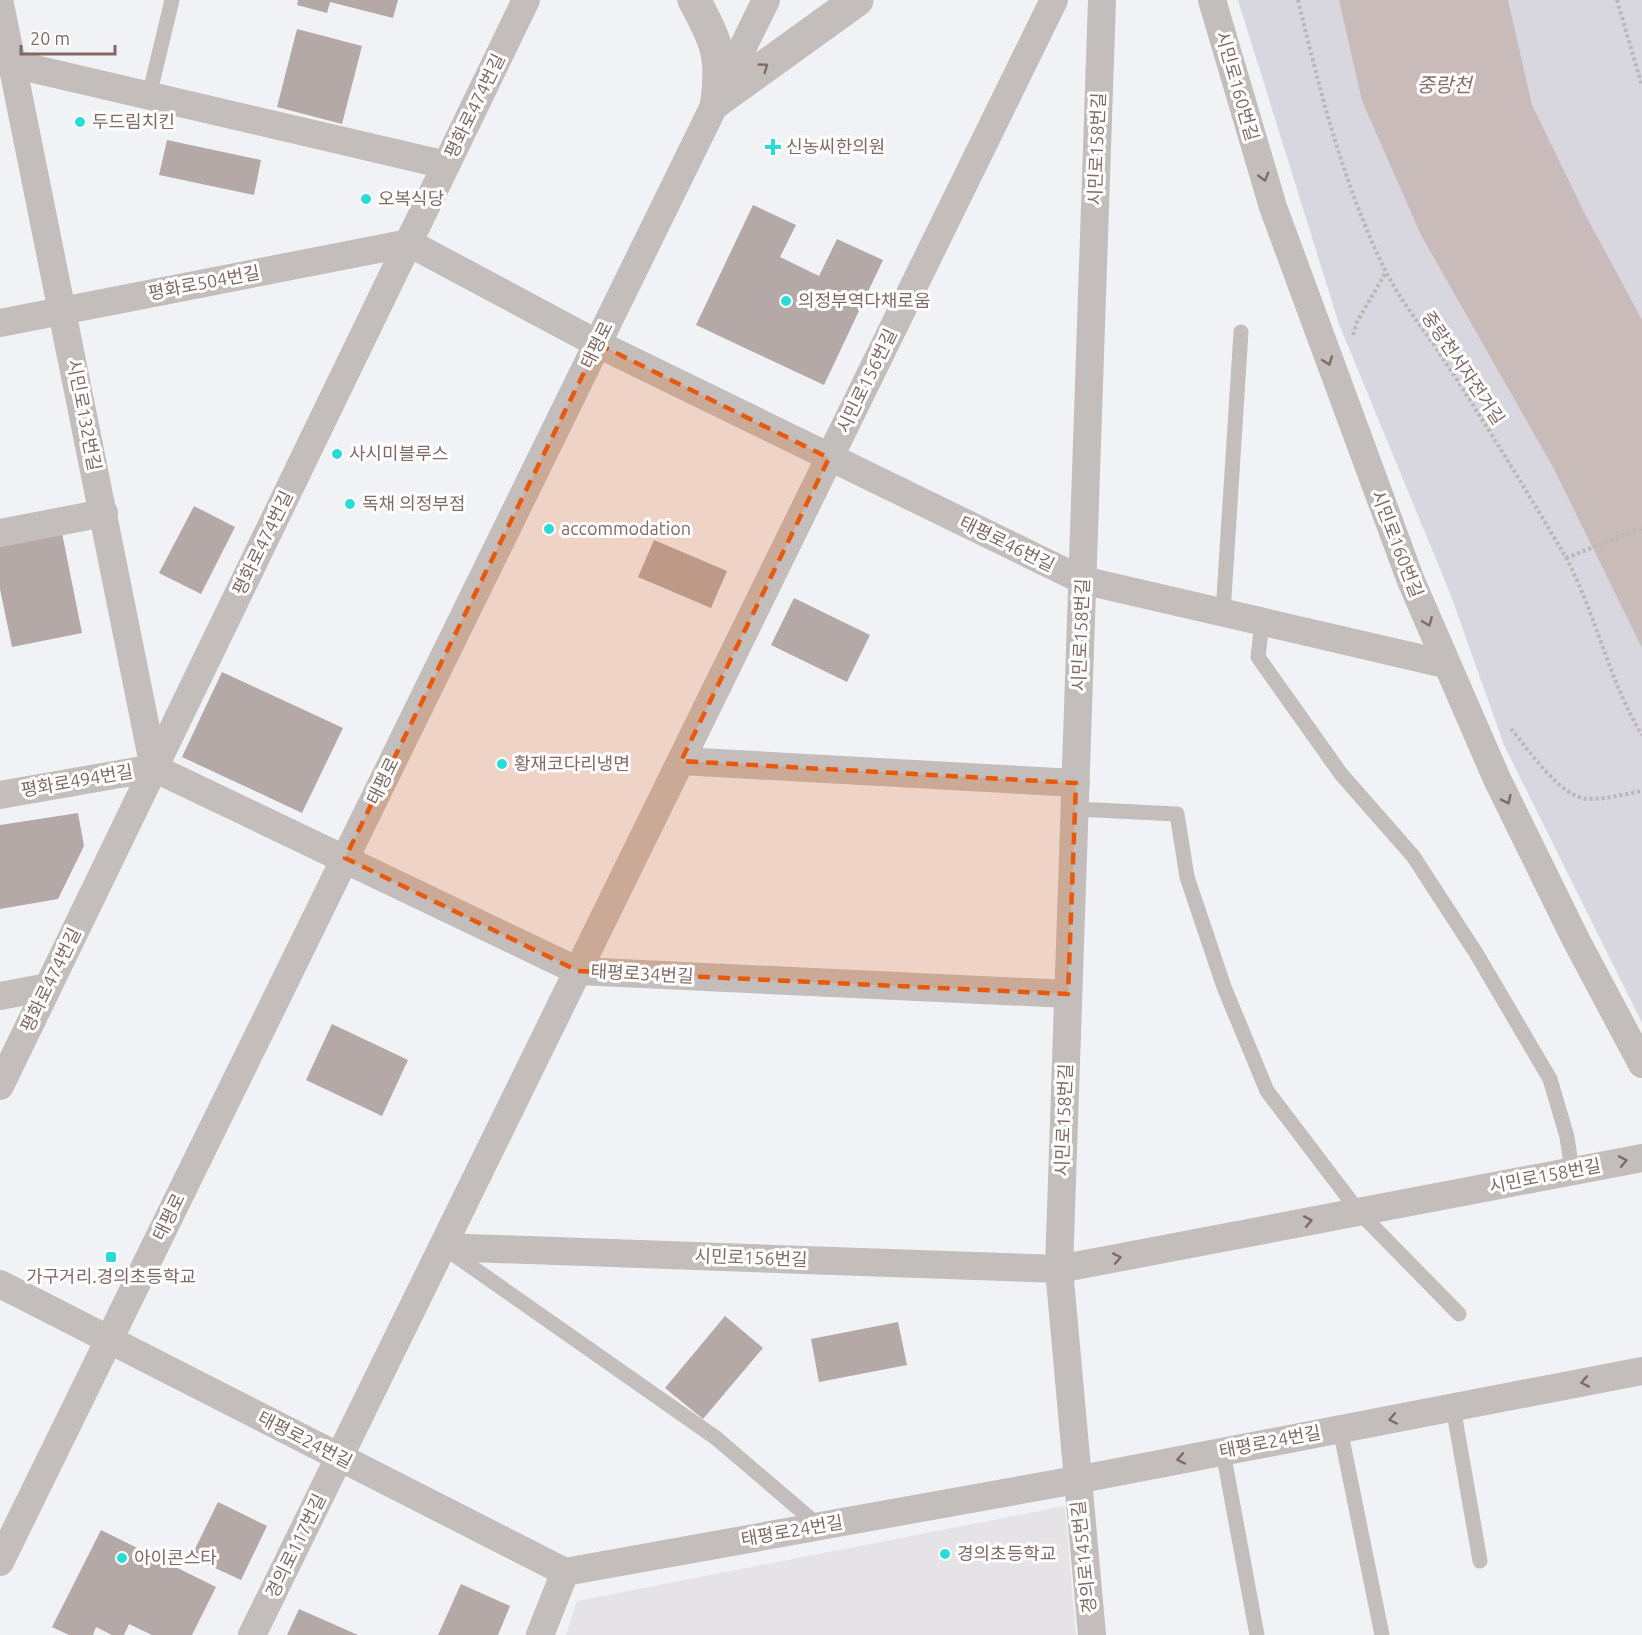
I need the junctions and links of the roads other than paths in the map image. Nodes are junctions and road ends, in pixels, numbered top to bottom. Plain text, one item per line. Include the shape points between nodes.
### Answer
1 (172, 0) edge
2 (526, 0) edge
3 (694, 0) edge
4 (766, 0) edge
5 (857, 0) edge
6 (1054, 0) edge
7 (1102, 0) edge
8 (1212, 0) edge
9 (0, 4) edge
10 (6, 62) edge
11 (149, 96) junction
12 (717, 101) junction
13 (446, 165) junction
14 (408, 243) junction
15 (63, 310) junction
16 (0, 322) edge
17 (1241, 332) dead end
18 (598, 344) junction
19 (829, 458) junction
20 (104, 513) junction
21 (0, 533) edge
22 (1082, 580) junction
23 (1223, 613) junction
24 (1262, 622) junction
25 (1445, 664) junction
26 (681, 761) junction
27 (154, 768) junction
28 (0, 795) edge
29 (1075, 796) junction
30 (345, 858) junction
31 (578, 971) junction
32 (48, 987) junction
33 (1068, 994) junction
34 (0, 996) edge
35 (1642, 1064) edge
36 (0, 1086) edge
37 (1642, 1158) edge
38 (1572, 1171) junction
39 (1359, 1212) junction
40 (443, 1247) junction
41 (1059, 1269) junction
42 (0, 1284) edge
43 (1459, 1314) dead end
44 (109, 1340) junction
45 (1642, 1371) edge
46 (1453, 1407) junction
47 (1340, 1429) junction
48 (1223, 1452) junction
49 (340, 1457) junction
50 (1076, 1480) junction
51 (819, 1526) junction
52 (1480, 1561) dead end
53 (0, 1562) edge
54 (565, 1572) junction
55 (252, 1635) edge
56 (540, 1635) edge
57 (1092, 1635) edge
58 (1257, 1635) edge
59 (1382, 1635) edge

1 - 11 lane
2 - 13 street, 평화로474번길
3 - 12 street via 718,49 721,72
4 - 12 street, 태평로
12 -> 5 street
6 - 19 street, 시민로156번길
7 - 22 street, 시민로158번길
8 -> 25 street, 시민로160번길 via 1273,207 1364,458
9 - 10 street, 시민로132번길
10 - 11 street
10 - 15 street, 시민로132번길
11 - 13 street
12 - 18 street, 태평로
13 - 14 street, 평화로474번길
14 - 15 street, 평화로504번길
14 - 18 street, 태평로46번길
14 - 27 street, 평화로474번길
15 - 16 street, 평화로504번길
15 - 20 street, 시민로132번길
17 - 23 lane
18 - 19 street, 태평로46번길
18 - 30 street, 태평로
19 - 22 street, 태평로46번길
19 - 26 street, 시민로156번길
20 - 21 street
20 - 27 street, 시민로132번길
22 - 23 street, 태평로46번길
22 - 29 street, 시민로158번길
23 - 24 street, 태평로46번길
24 - 25 street, 태평로46번길
24 - 38 lane via 1258,657 1341,774 1413,856 1550,1079 1567,1137
25 -> 35 street, 시민로160번길 via 1576,940
26 - 29 street
26 - 31 street, 시민로156번길
27 - 28 street, 평화로494번길
27 - 30 street, 태평로34번길
27 - 32 street, 평화로474번길
29 - 33 street, 시민로158번길
29 - 39 lane via 1177,814 1187,877 1224,987 1268,1091
30 - 31 street, 태평로34번길
30 - 44 street, 태평로
31 - 33 street, 태평로34번길
31 - 40 street, 시민로156번길
32 - 34 street
32 - 36 street, 평화로474번길
33 - 41 street, 시민로158번길
38 -> 37 street, 시민로158번길
38 - 39 street, 시민로158번길
41 -> 39 street, 시민로158번길
39 - 43 lane
40 - 41 street, 시민로156번길
40 - 49 street, 시민로156번길
40 - 51 lane via 716,1438
41 - 50 street, 시민로158번길
42 - 44 street, 태평로24번길
44 - 49 street, 태평로24번길
44 - 53 street, 태평로
45 -> 46 street, 태평로24번길
46 -> 47 street, 태평로24번길
46 - 52 lane
47 - 48 street, 태평로24번길
47 - 59 lane
48 -> 50 street, 태평로24번길
48 - 58 lane
49 - 54 street, 태평로24번길
49 - 55 street, 경의로117번길
50 - 51 street, 태평로24번길
50 - 57 street, 경의로145번길
51 - 54 street, 태평로24번길
54 - 56 street

